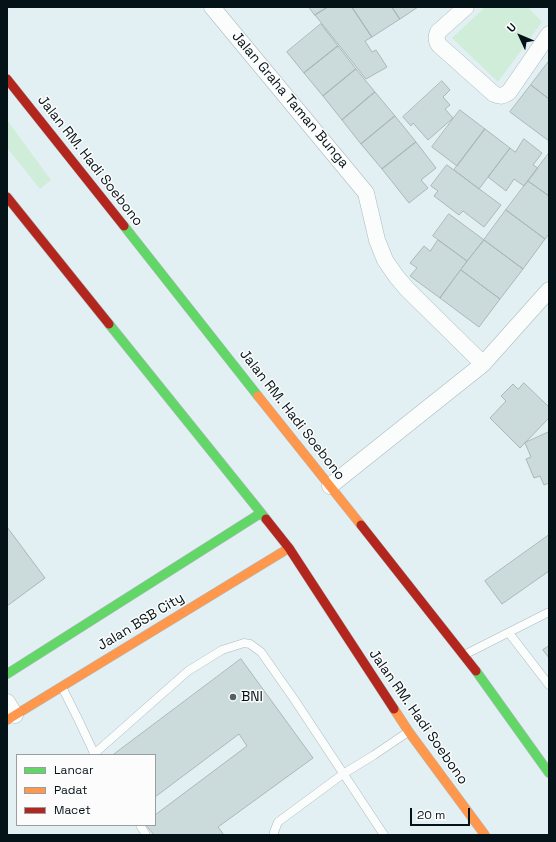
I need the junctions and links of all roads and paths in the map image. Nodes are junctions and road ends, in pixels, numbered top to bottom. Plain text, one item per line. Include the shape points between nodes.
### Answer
1 (212, 7) edge
2 (466, 7) edge
3 (549, 34) edge
4 (7, 79) edge
5 (7, 197) edge
6 (549, 290) edge
7 (483, 364) junction
8 (330, 486) junction
9 (262, 513) junction
10 (289, 548) junction
11 (549, 612) edge
12 (509, 633) junction
13 (464, 655) junction
14 (7, 674) edge
15 (549, 685) edge
16 (61, 687) junction
17 (10, 712) edge
18 (408, 732) junction
19 (94, 754) edge
20 (549, 773) edge
21 (342, 774) junction
22 (141, 826) edge
23 (146, 835) edge
24 (274, 835) edge
25 (384, 835) edge
26 (484, 835) edge

1 - 7 street, Jalan Graha Taman Bunga via 366,193 377,240 396,276
2 - 3 street via 438,32 437,42 498,96 509,92
4 - 8 main road, Jalan RM. Hadi Soebono
5 - 9 main road, Jalan RM. Hadi Soebono
6 - 7 street
7 - 8 street
8 - 13 main road, Jalan RM. Hadi Soebono
9 - 10 main road, Jalan RM. Hadi Soebono
9 - 14 main road, Jalan BSB City
10 - 16 main road, Jalan BSB City
10 - 18 main road, Jalan RM. Hadi Soebono
11 - 12 lane
12 - 13 lane
12 - 15 lane
13 - 20 main road, Jalan RM. Hadi Soebono
16 - 17 main road, Jalan BSB City
16 - 19 lane
18 - 21 lane
18 - 26 main road, Jalan RM. Hadi Soebono
19 - 21 lane via 188,671 222,650 244,643 253,645 261,652 319,735
21 - 24 lane via 278,822
21 - 25 lane
22 - 23 lane

